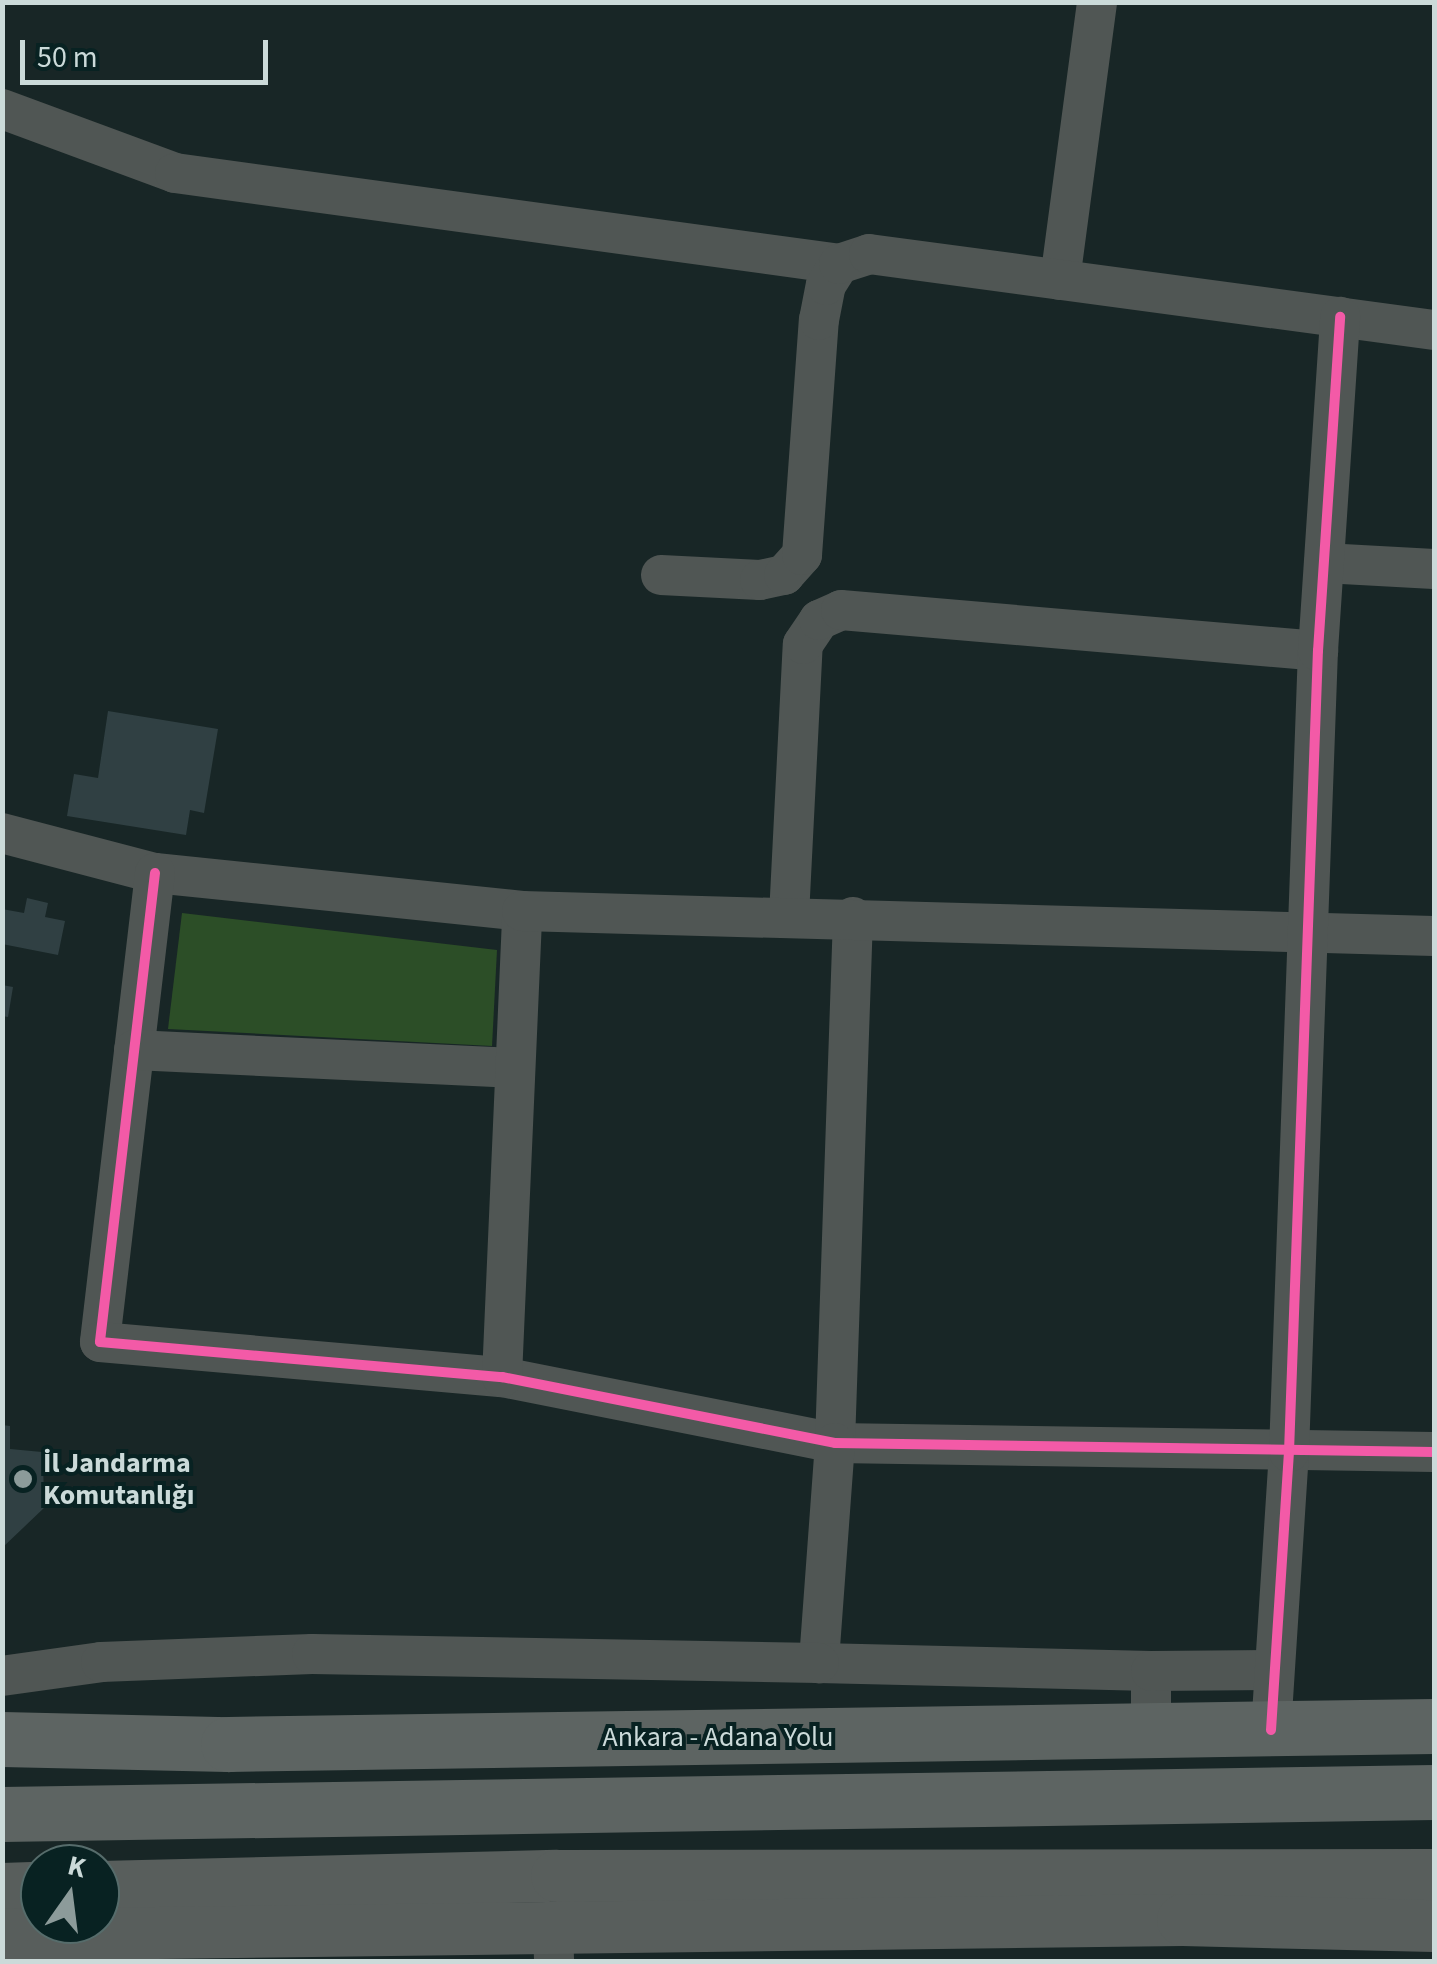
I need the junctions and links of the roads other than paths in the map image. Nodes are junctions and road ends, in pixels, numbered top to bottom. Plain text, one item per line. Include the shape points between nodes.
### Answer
1 (1097, 2) edge
2 (2, 109) edge
3 (840, 264) junction
4 (1060, 280) junction
5 (1340, 318) junction
6 (1434, 330) edge
7 (1324, 563) junction
8 (1434, 569) edge
9 (661, 575) dead end
10 (1318, 651) junction
11 (2, 833) edge
12 (155, 873) junction
13 (522, 911) junction
14 (789, 916) junction
15 (853, 917) junction
16 (1307, 932) junction
17 (1434, 936) edge
18 (134, 1050) junction
19 (516, 1068) junction
20 (502, 1376) junction
21 (835, 1443) junction
22 (1289, 1452) junction
23 (1434, 1452) edge
24 (819, 1663) junction
25 (1270, 1670) junction
26 (1151, 1671) junction
27 (2, 1676) edge
28 (1434, 1726) edge
29 (1271, 1730) junction
30 (1151, 1733) junction
31 (2, 1739) edge
32 (1434, 1792) edge
33 (2, 1814) edge
34 (1434, 1875) edge
35 (120, 1887) edge
36 (1434, 1926) edge
37 (2, 1935) edge
38 (412, 1945) edge
39 (554, 1946) edge

1 - 4 street
2 - 3 street via 175,173
3 - 4 street via 868,254
3 - 9 street via 826,284 819,320 802,556 784,575 760,580
4 - 5 street
5 - 6 street
5 - 7 street
7 - 8 street
7 - 10 street
10 - 14 street via 841,610 820,620 803,644
10 - 16 street
11 - 12 street
12 - 13 street
12 - 18 street
13 - 14 street
13 - 19 street
14 - 15 street
15 - 16 street
15 - 21 street
16 - 17 street
16 - 22 street
18 - 19 street
18 - 20 street via 100,1342
19 - 20 street
20 - 21 street
21 - 22 street
21 - 24 street
22 - 23 street
22 - 25 street
24 - 26 street
24 - 27 street via 312,1654 101,1662
25 - 26 street
25 - 29 street
26 - 30 street
28 - 29 highway, Ankara - Adana Yolu
29 - 30 highway, Ankara - Adana Yolu
30 - 31 highway, Ankara - Adana Yolu via 228,1744
32 - 33 highway
34 - 35 main road via 596,1875
36 - 39 main road via 1182,1920
37 - 38 main road
38 - 39 main road

